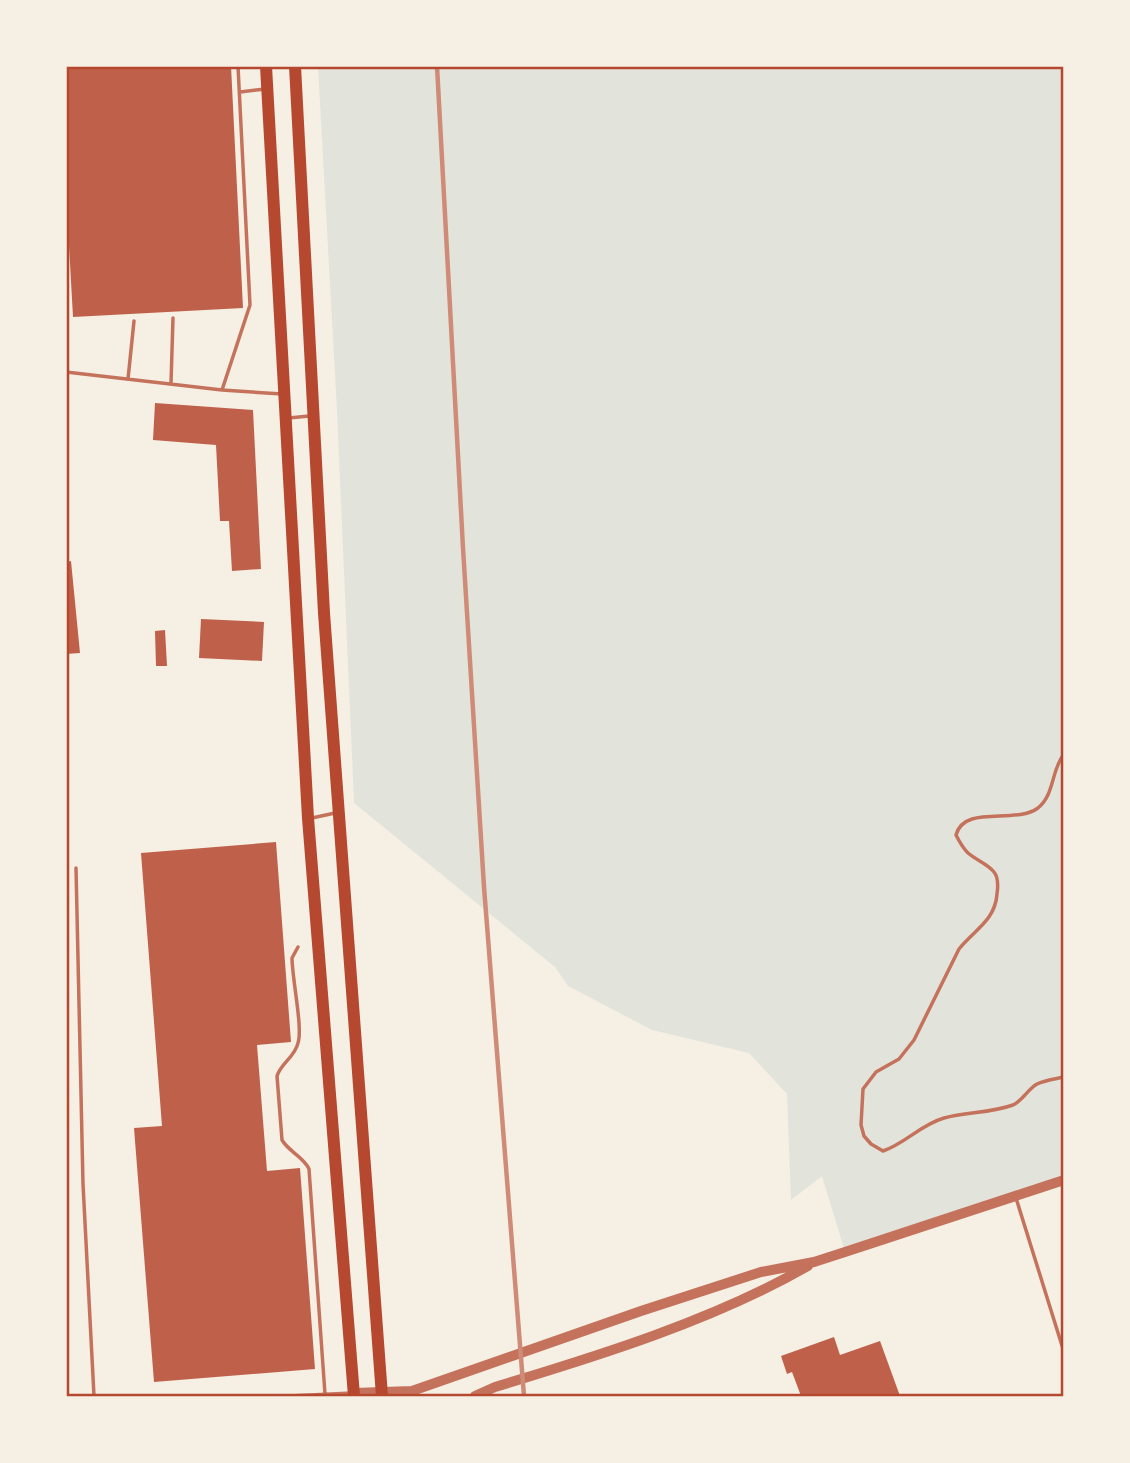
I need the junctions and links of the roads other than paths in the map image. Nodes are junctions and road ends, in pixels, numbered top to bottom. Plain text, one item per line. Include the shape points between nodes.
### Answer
1 (238, 66) edge
2 (266, 66) edge
3 (295, 66) edge
4 (267, 89) junction
5 (240, 92) junction
6 (173, 318) dead end
7 (134, 321) dead end
8 (66, 372) edge
9 (128, 379) junction
10 (171, 383) junction
11 (222, 390) junction
12 (283, 394) junction
13 (315, 415) junction
14 (284, 419) junction
15 (1063, 754) edge
16 (337, 813) junction
17 (308, 818) junction
18 (76, 868) dead end
19 (299, 947) dead end
20 (1063, 1077) edge
21 (1063, 1180) edge
22 (1015, 1196) junction
23 (814, 1262) junction
24 (1063, 1352) edge
25 (325, 1394) junction
26 (354, 1395) edge
27 (381, 1395) edge
28 (94, 1396) edge
29 (289, 1396) edge
30 (475, 1396) edge

1 - 5 lane
2 - 4 main road
3 - 13 main road
4 - 5 lane
4 - 12 main road
5 - 11 lane via 250,305
6 - 10 lane
7 - 9 lane
8 - 9 lane
9 - 10 lane
10 - 11 lane
11 - 12 lane
12 - 14 main road
13 - 14 lane
13 - 16 main road
14 - 17 main road
15 - 20 lane via 1039,807 1017,816 970,819 957,828 961,845 995,873 997,904 986,924 959,949 914,1040 899,1059 863,1088 861,1125 864,1136 883,1151 929,1124 1015,1104 1037,1084
16 - 17 lane
16 - 27 main road
17 - 26 main road
18 - 28 lane via 83,1184
19 - 25 lane via 292,958 300,1039 277,1076 282,1140 309,1169
21 - 22 street
22 - 23 street
22 - 24 lane
23 - 27 street via 761,1272 412,1391
23 - 30 street via 769,1288 653,1335
25 - 26 lane
25 - 29 lane
26 - 27 street

